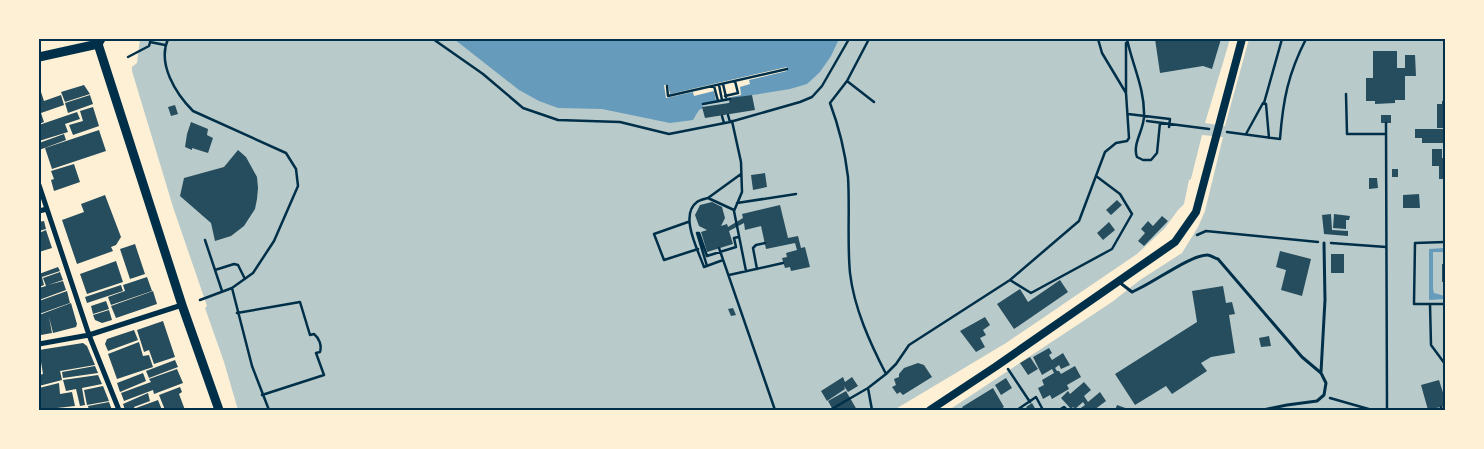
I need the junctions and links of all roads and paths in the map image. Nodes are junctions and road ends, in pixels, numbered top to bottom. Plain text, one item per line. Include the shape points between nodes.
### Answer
1 (168, 39) edge
2 (433, 39) edge
3 (849, 39) edge
4 (869, 39) edge
5 (1098, 39) edge
6 (1126, 39) edge
7 (1242, 39) edge
8 (1282, 39) edge
9 (1306, 39) edge
10 (99, 40) edge
11 (150, 40) edge
12 (165, 45) junction
13 (39, 57) edge
14 (128, 57) dead end
15 (787, 69) dead end
16 (735, 81) junction
17 (846, 82) junction
18 (723, 84) junction
19 (719, 85) junction
20 (667, 86) dead end
21 (714, 86) junction
22 (1126, 93) junction
23 (1346, 94) dead end
24 (724, 101) junction
25 (874, 102) dead end
26 (1264, 103) junction
27 (703, 104) dead end
28 (1128, 114) junction
29 (728, 115) dead end
30 (722, 116) dead end
31 (1147, 121) dead end
32 (731, 122) junction
33 (724, 123) junction
34 (1160, 123) junction
35 (1386, 123) dead end
36 (1169, 126) junction
37 (1217, 130) dead end
38 (1226, 131) dead end
39 (1246, 134) junction
40 (1386, 134) junction
41 (1269, 138) junction
42 (741, 174) junction
43 (1096, 176) junction
44 (39, 185) edge
45 (796, 194) dead end
46 (708, 198) junction
47 (737, 203) junction
48 (47, 209) junction
49 (39, 211) edge
50 (734, 211) junction
51 (688, 222) junction
52 (1197, 235) dead end
53 (738, 237) junction
54 (205, 240) dead end
55 (1445, 242) edge
56 (764, 243) dead end
57 (1324, 243) junction
58 (1386, 247) junction
59 (698, 249) junction
60 (720, 250) junction
61 (723, 260) junction
62 (783, 263) dead end
63 (707, 266) junction
64 (757, 269) junction
65 (215, 270) junction
66 (746, 271) junction
67 (728, 275) junction
68 (245, 279) junction
69 (1010, 280) junction
70 (1119, 282) junction
71 (232, 288) junction
72 (222, 291) junction
73 (200, 300) dead end
74 (1430, 304) junction
75 (1445, 304) edge
76 (182, 305) junction
77 (238, 313) junction
78 (89, 335) junction
79 (39, 342) edge
80 (1445, 364) edge
81 (1008, 368) dead end
82 (1321, 373) junction
83 (886, 374) junction
84 (868, 388) junction
85 (262, 395) junction
86 (1324, 395) junction
87 (1030, 402) junction
88 (118, 410) edge
89 (219, 410) edge
90 (268, 410) edge
91 (775, 410) edge
92 (831, 410) edge
93 (872, 410) edge
94 (930, 410) edge
95 (1017, 410) edge
96 (1043, 410) edge
97 (1059, 410) edge
98 (1067, 410) edge
99 (1263, 410) edge
100 (1372, 410) edge
101 (1386, 410) edge

1 - 12 path
2 - 33 path via 483,74 523,108 558,120 620,122 669,134
3 - 32 path via 822,86 812,96
4 - 17 path
5 - 22 path via 1102,53
6 - 22 path
6 - 34 path via 1144,105 1143,129 1136,144 1137,157 1151,160 1157,153
7 - 70 street via 1196,212 1175,242
8 - 26 path
9 - 41 path via 1286,85 1280,139
10 - 13 main road
10 - 76 main road
11 - 12 path
11 - 14 path via 149,46
12 - 68 path via 174,89 193,111 286,153 296,169 298,186 274,241
15 - 16 path
16 - 18 path
16 - 24 path via 738,93
17 - 25 path
17 - 83 path via 830,103 837,120 848,178 850,274 862,318
18 - 19 path
18 - 24 path
19 - 21 path
19 - 24 path
20 - 21 path via 668,96
21 - 24 path
22 - 28 path
23 - 40 path via 1347,134
24 - 27 path
26 - 39 path
26 - 41 path
28 - 36 path via 1170,120
28 - 43 path via 1129,138 1105,152
29 - 32 path
30 - 33 path
31 - 34 path
32 - 33 path
32 - 42 path
34 - 36 path
35 - 40 path
36 - 37 path
38 - 39 path
39 - 41 path
40 - 58 path
42 - 46 path
42 - 47 path via 742,192
43 - 69 path via 1079,222
43 - 69 path via 1120,194 1132,214 1112,249 1032,294
44 - 48 street
45 - 47 path
46 - 50 path
46 - 51 path via 697,202 688,213
47 - 50 path
48 - 49 street
48 - 78 street
50 - 53 path
51 - 59 path
51 - 59 path via 654,234 664,260
52 - 57 path via 1206,231
53 - 60 path via 734,238 736,247
53 - 66 path
54 - 65 path
55 - 74 path via 1415,243 1414,304
56 - 64 path via 753,248
57 - 58 path
57 - 82 lane
58 - 101 path
59 - 63 path via 704,267
60 - 61 path
60 - 63 path via 707,256 700,233 697,233
61 - 63 path
61 - 67 path
62 - 64 path
64 - 66 path
65 - 68 path via 238,265
65 - 72 path
66 - 67 path
67 - 91 path
68 - 71 path
69 - 83 path via 909,345
70 - 82 lane via 1132,292 1197,257 1209,255 1218,260 1302,358
70 - 94 street
71 - 72 path
71 - 77 path
72 - 73 path
74 - 75 path
74 - 80 path via 1431,346
76 - 78 street
76 - 89 main road
77 - 85 path
77 - 85 path via 300,302 310,335 318,337 321,347 316,353 324,375
78 - 79 street
78 - 88 street
81 - 87 path
82 - 86 lane via 1326,383
83 - 84 path
84 - 92 path
84 - 93 path
85 - 90 path
86 - 99 lane via 1317,401
86 - 100 path
87 - 95 path
87 - 96 path via 1036,397
97 - 98 path via 1064,407

